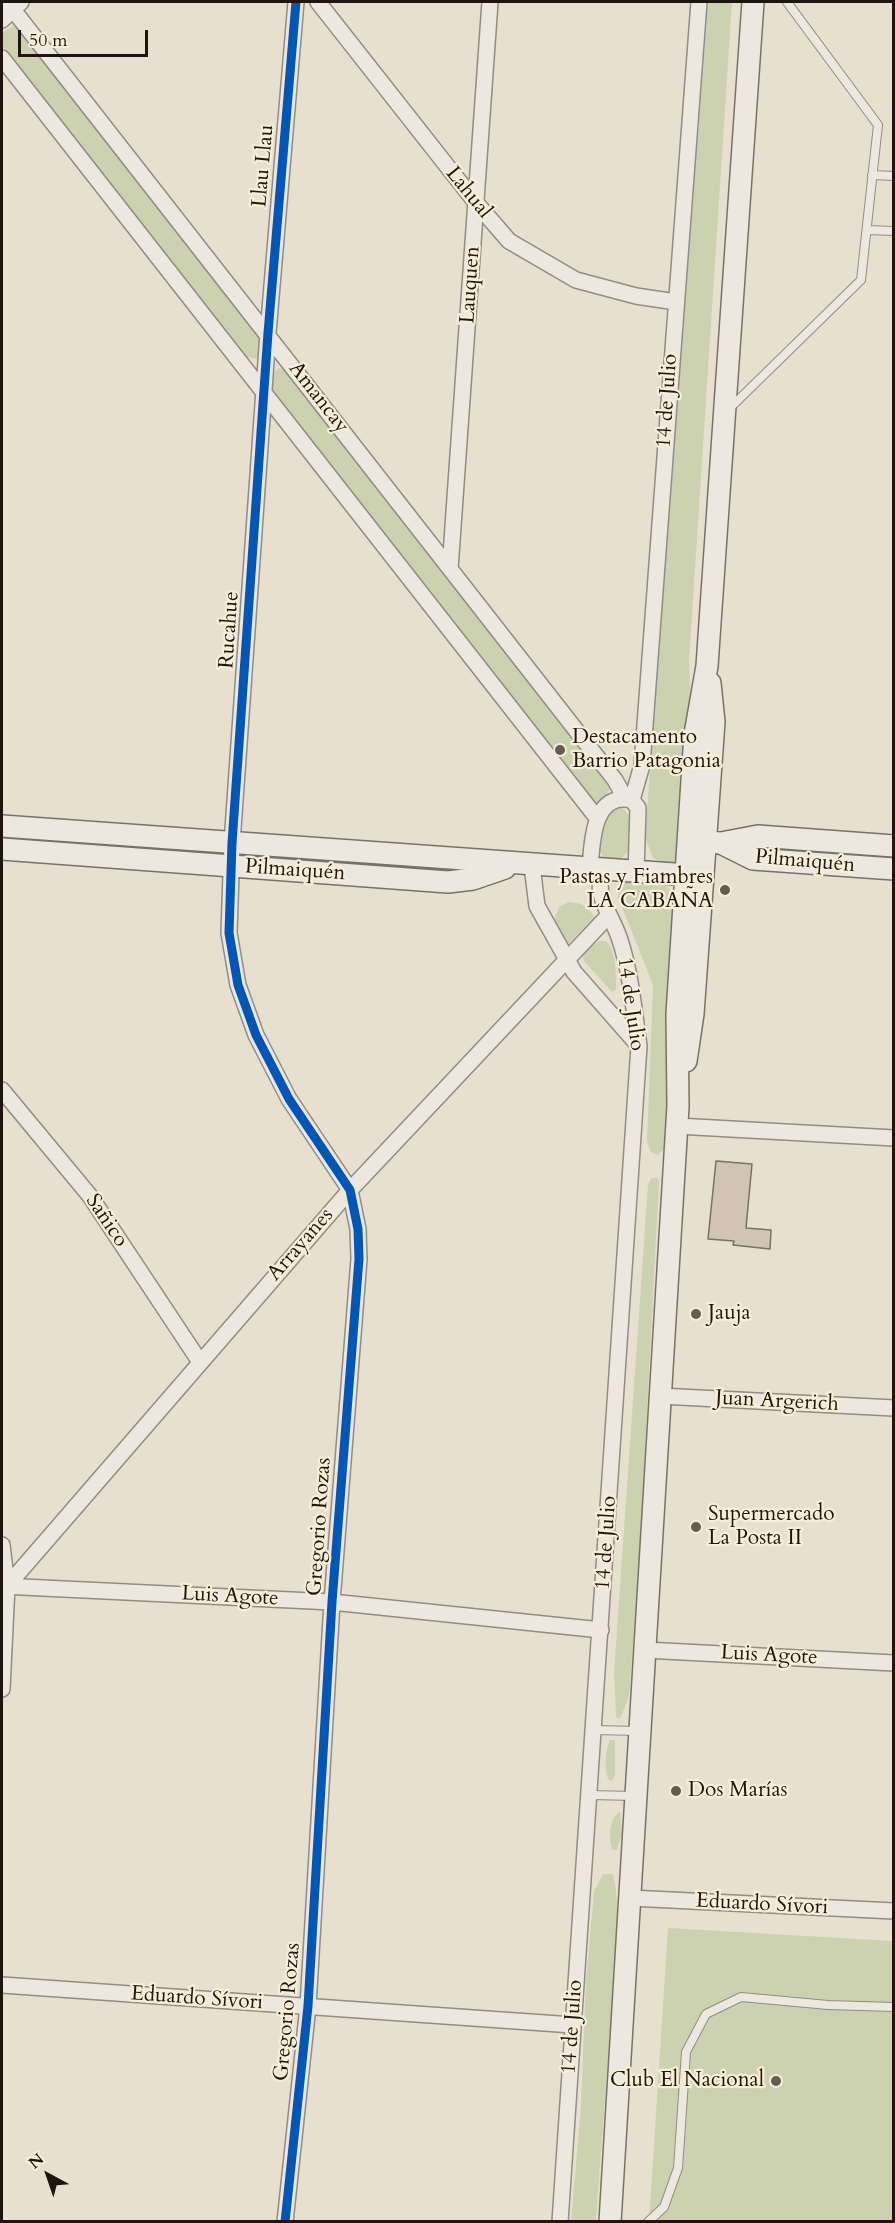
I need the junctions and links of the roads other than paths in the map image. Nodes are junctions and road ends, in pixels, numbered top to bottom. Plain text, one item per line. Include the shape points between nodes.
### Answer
1 (296, 2) edge
2 (318, 2) edge
3 (490, 2) edge
4 (699, 2) edge
5 (753, 2) edge
6 (787, 2) edge
7 (11, 8) edge
8 (2, 58) edge
9 (872, 175) junction
10 (894, 176) edge
11 (477, 204) junction
12 (867, 230) junction
13 (894, 231) edge
14 (676, 302) junction
15 (268, 333) junction
16 (265, 397) junction
17 (725, 414) junction
18 (450, 569) junction
19 (628, 799) junction
20 (597, 818) junction
21 (2, 826) edge
22 (705, 842) junction
23 (232, 843) junction
24 (894, 846) edge
25 (2, 849) edge
26 (523, 865) junction
27 (231, 866) junction
28 (596, 869) junction
29 (894, 869) edge
30 (636, 872) junction
31 (694, 875) junction
32 (609, 915) junction
33 (566, 958) junction
34 (639, 1046) junction
35 (2, 1090) edge
36 (677, 1116) junction
37 (894, 1138) edge
38 (350, 1190) junction
39 (200, 1362) junction
40 (660, 1396) junction
41 (894, 1408) edge
42 (2, 1545) edge
43 (4, 1586) edge
44 (332, 1602) junction
45 (601, 1630) junction
46 (645, 1650) junction
47 (894, 1663) edge
48 (2, 1689) edge
49 (594, 1730) junction
50 (640, 1731) junction
51 (589, 1795) junction
52 (636, 1796) junction
53 (630, 1898) junction
54 (894, 1911) edge
55 (2, 1985) edge
56 (308, 2007) junction
57 (894, 2007) edge
58 (573, 2025) junction
59 (285, 2222) edge
60 (560, 2222) edge
61 (610, 2222) edge
62 (648, 2222) edge

1 - 15 street, Llau Llau
2 - 11 street, Lahual
3 - 11 street, Lauquen
4 - 14 street, 14 de Julio
5 - 17 main road, 14 de Julio
6 - 9 lane via 878,125
7 - 15 street, Amancay
8 - 16 street, Amancay
9 - 10 lane
9 - 12 lane
11 - 14 street, Lahual via 509,241 576,280
11 - 18 street, Lauquen
12 - 13 lane
12 - 17 lane via 861,280
14 - 19 street, 14 de Julio via 642,765
15 - 16 street, Llau Llau
15 - 18 street, Amancay
16 - 20 street, Amancay
16 - 23 street, Rucahue
17 - 22 main road, 14 de Julio via 707,666 714,722
18 - 19 street, Amancay
19 - 20 street via 615,801
19 - 30 street via 638,808
20 - 28 street, 14 de Julio via 592,829
21 - 23 main road, Pilmaiquén
22 - 24 main road, Pilmaiquén via 758,836
22 - 29 main road, Pilmaiquén via 753,859
22 - 31 main road, 14 de Julio
23 - 26 main road, Pilmaiquén
23 - 27 street, Rucahue
25 - 27 main road, Pilmaiquén
26 - 27 main road, Pilmaiquén via 448,882
26 - 28 main road, Pilmaiquén
26 - 33 street via 537,906
27 - 38 street, Gregorio Rozas via 229,933 238,985 256,1035 289,1099
28 - 30 main road, Pilmaiquén
28 - 32 street, 14 de Julio
30 - 31 main road, Pilmaiquén
31 - 36 main road, 14 de Julio via 692,1029
32 - 33 street, Arrayanes
32 - 34 street, 14 de Julio via 620,939 632,989
33 - 34 street
33 - 38 street, Arrayanes
34 - 45 street, 14 de Julio
35 - 39 street, Sañico via 90,1196
36 - 37 street
36 - 40 main road, 14 de Julio
38 - 39 street, Arrayanes
38 - 44 street, Gregorio Rozas via 359,1260
39 - 43 street, Arrayanes
40 - 41 street, Juan Argerich
40 - 46 main road, 14 de Julio
42 - 43 street
43 - 44 street, Luis Agote
43 - 48 street
44 - 45 street, Luis Agote
44 - 56 street, Gregorio Rozas
45 - 49 street, 14 de Julio
46 - 47 street, Luis Agote
46 - 50 main road, 14 de Julio
49 - 50 lane
49 - 51 street, 14 de Julio
50 - 52 main road, 14 de Julio
51 - 52 lane
51 - 58 street, 14 de Julio
52 - 53 main road, 14 de Julio
53 - 54 street, Eduardo Sívori
53 - 61 main road, 14 de Julio
55 - 56 street, Eduardo Sívori
56 - 58 street, Eduardo Sívori
56 - 59 street, Gregorio Rozas
57 - 62 lane via 741,1997 706,2014 686,2052 678,2168 664,2207
58 - 60 street, 14 de Julio

